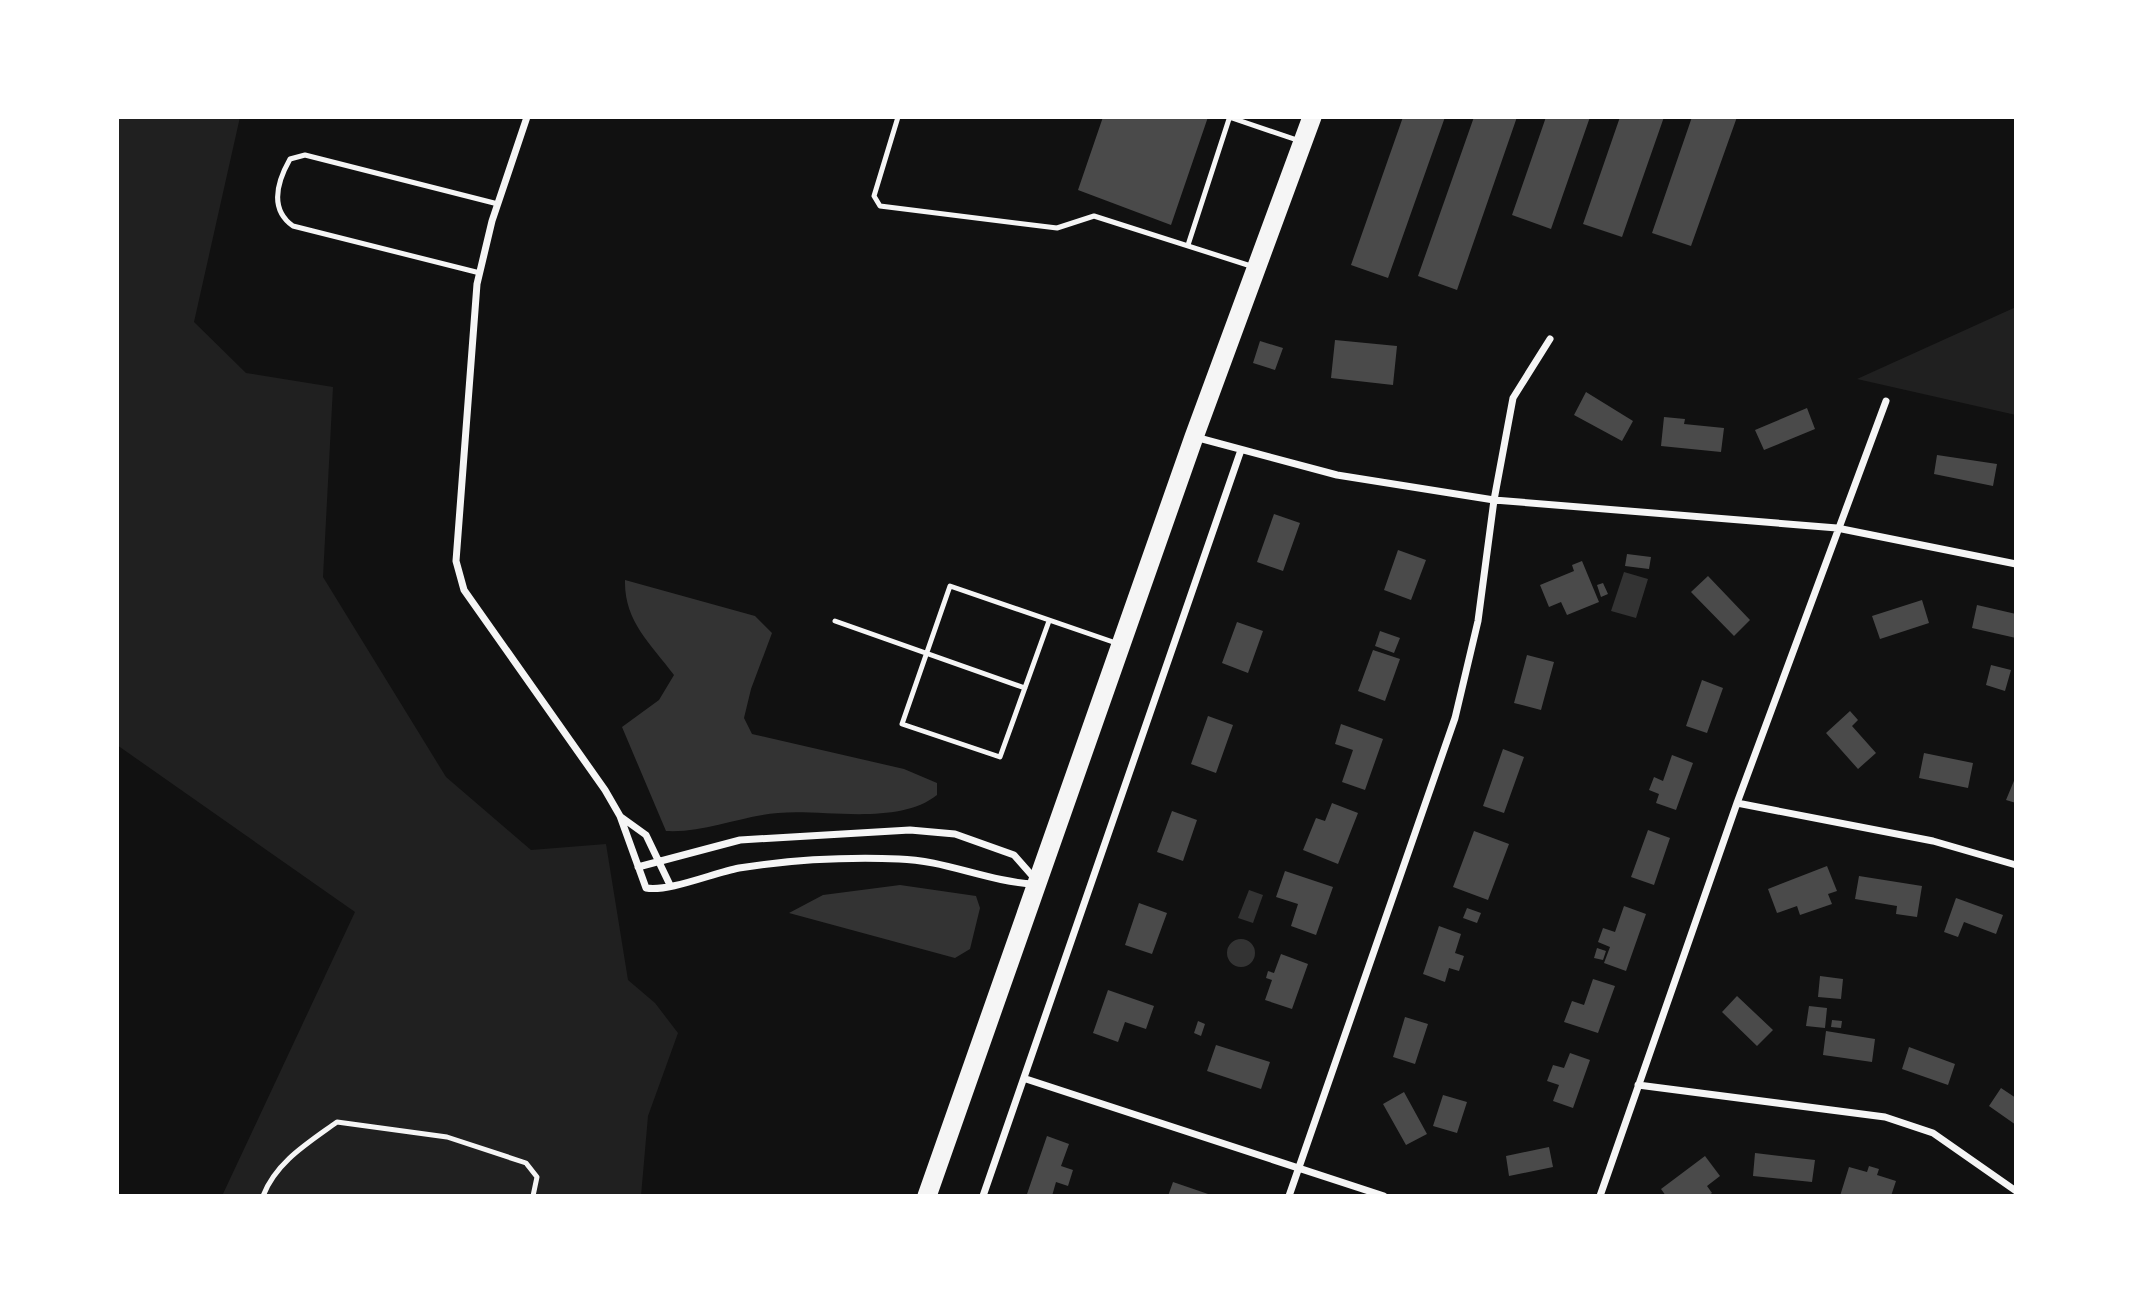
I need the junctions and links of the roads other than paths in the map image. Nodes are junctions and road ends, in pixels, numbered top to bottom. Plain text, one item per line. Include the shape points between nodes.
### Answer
1 (527, 117) edge
2 (898, 117) edge
3 (1312, 117) edge
4 (1229, 118) edge
5 (1303, 142) junction
6 (498, 204) junction
7 (1188, 245) junction
8 (1256, 267) junction
9 (480, 273) junction
10 (1550, 340) dead end
11 (1886, 401) dead end
12 (1194, 437) junction
13 (1241, 450) junction
14 (1494, 499) junction
15 (1837, 528) junction
16 (2016, 564) edge
17 (835, 621) dead end
18 (1049, 621) junction
19 (1122, 645) junction
20 (926, 654) junction
21 (1025, 688) junction
22 (1737, 803) junction
23 (620, 816) junction
24 (660, 860) junction
25 (2016, 865) edge
26 (638, 867) junction
27 (1039, 884) junction
28 (670, 885) junction
29 (1026, 1079) junction
30 (1638, 1085) junction
31 (1298, 1168) junction
32 (2016, 1191) edge
33 (263, 1196) edge
34 (533, 1196) edge
35 (927, 1196) edge
36 (983, 1196) edge
37 (1289, 1196) edge
38 (1384, 1196) edge
39 (1600, 1196) edge

1 - 6 street
2 - 7 lane via 874,196 880,206 1057,229 1094,216
3 - 5 highway
4 - 5 lane
4 - 7 lane
5 - 8 highway
6 - 9 street
6 - 9 lane via 305,155 290,159 281,175 277,203 281,217 293,226
7 - 8 lane
8 - 12 highway
9 - 23 street via 456,540 459,575 464,590
10 - 14 street via 1513,397
11 - 15 street
12 - 13 street
12 - 19 highway
13 - 14 street via 1337,475
13 - 29 street
14 - 15 street
14 - 31 street via 1478,621 1455,718
15 - 16 street
15 - 22 street
17 - 20 lane
18 - 19 lane
18 - 20 lane via 950,586
18 - 21 lane
19 - 27 highway
20 - 21 lane
20 - 21 lane via 902,724 1000,757
22 - 25 street via 1933,841
22 - 30 street
23 - 24 street via 646,835
23 - 26 street
24 - 26 street
24 - 27 street via 740,840 937,831 1014,855
24 - 28 street
26 - 28 street via 646,888
27 - 28 street via 1006,883 898,859 761,865
27 - 35 highway
29 - 31 street
29 - 36 street
30 - 32 street via 1885,1117 1933,1133
30 - 39 street
31 - 37 street
31 - 38 street
33 - 34 lane via 268,1181 293,1153 337,1122 447,1137 526,1163 537,1177

